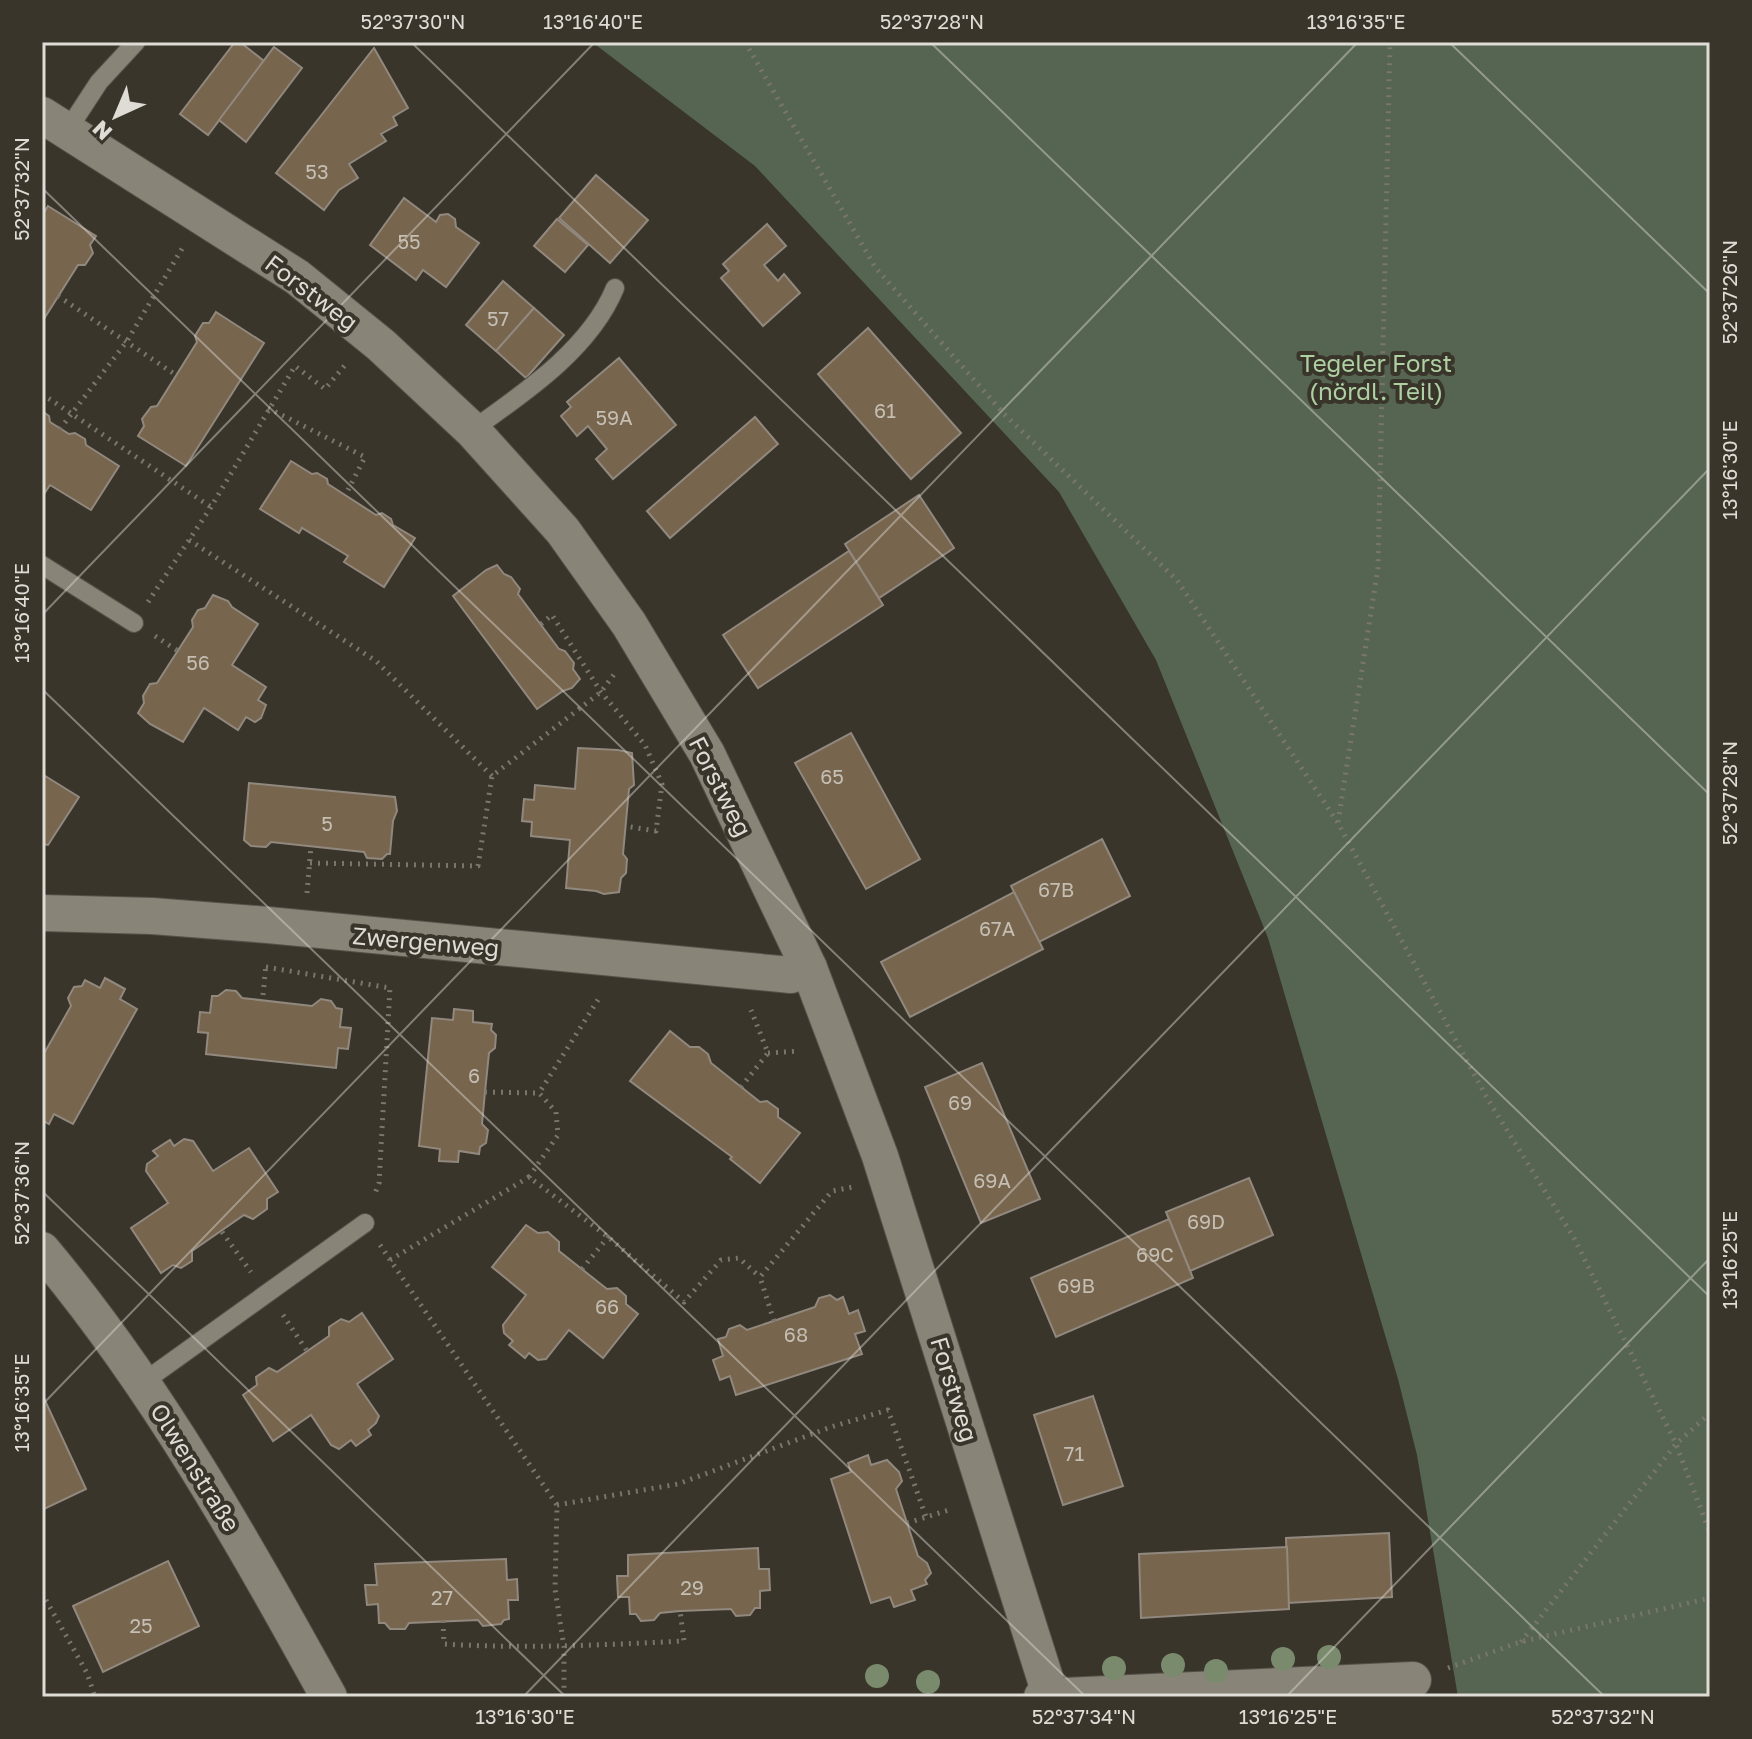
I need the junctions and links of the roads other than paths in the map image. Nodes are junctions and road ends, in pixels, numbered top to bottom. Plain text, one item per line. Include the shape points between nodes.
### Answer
1 (136, 42) edge
2 (55, 123) edge
3 (615, 288) dead end
4 (472, 430) junction
5 (42, 565) edge
6 (134, 623) dead end
7 (42, 913) edge
8 (809, 968) junction
9 (365, 1223) road end
10 (42, 1250) edge
11 (142, 1383) junction
12 (1413, 1680) road end
13 (329, 1697) edge
14 (1042, 1697) edge
15 (1051, 1697) edge

1 - 2 lane
2 - 4 street, Forstweg via 297,277 381,345
3 - 4 lane via 607,309 558,365
4 - 8 street, Forstweg via 563,531 629,624 707,754
5 - 6 lane
7 - 8 street, Zwergenweg via 152,916 791,975
8 - 15 street, Forstweg via 880,1156
9 - 11 lane
10 - 11 street, Olwenstraße
11 - 13 street, Olwenstraße via 226,1513
12 - 15 street
14 - 15 street

